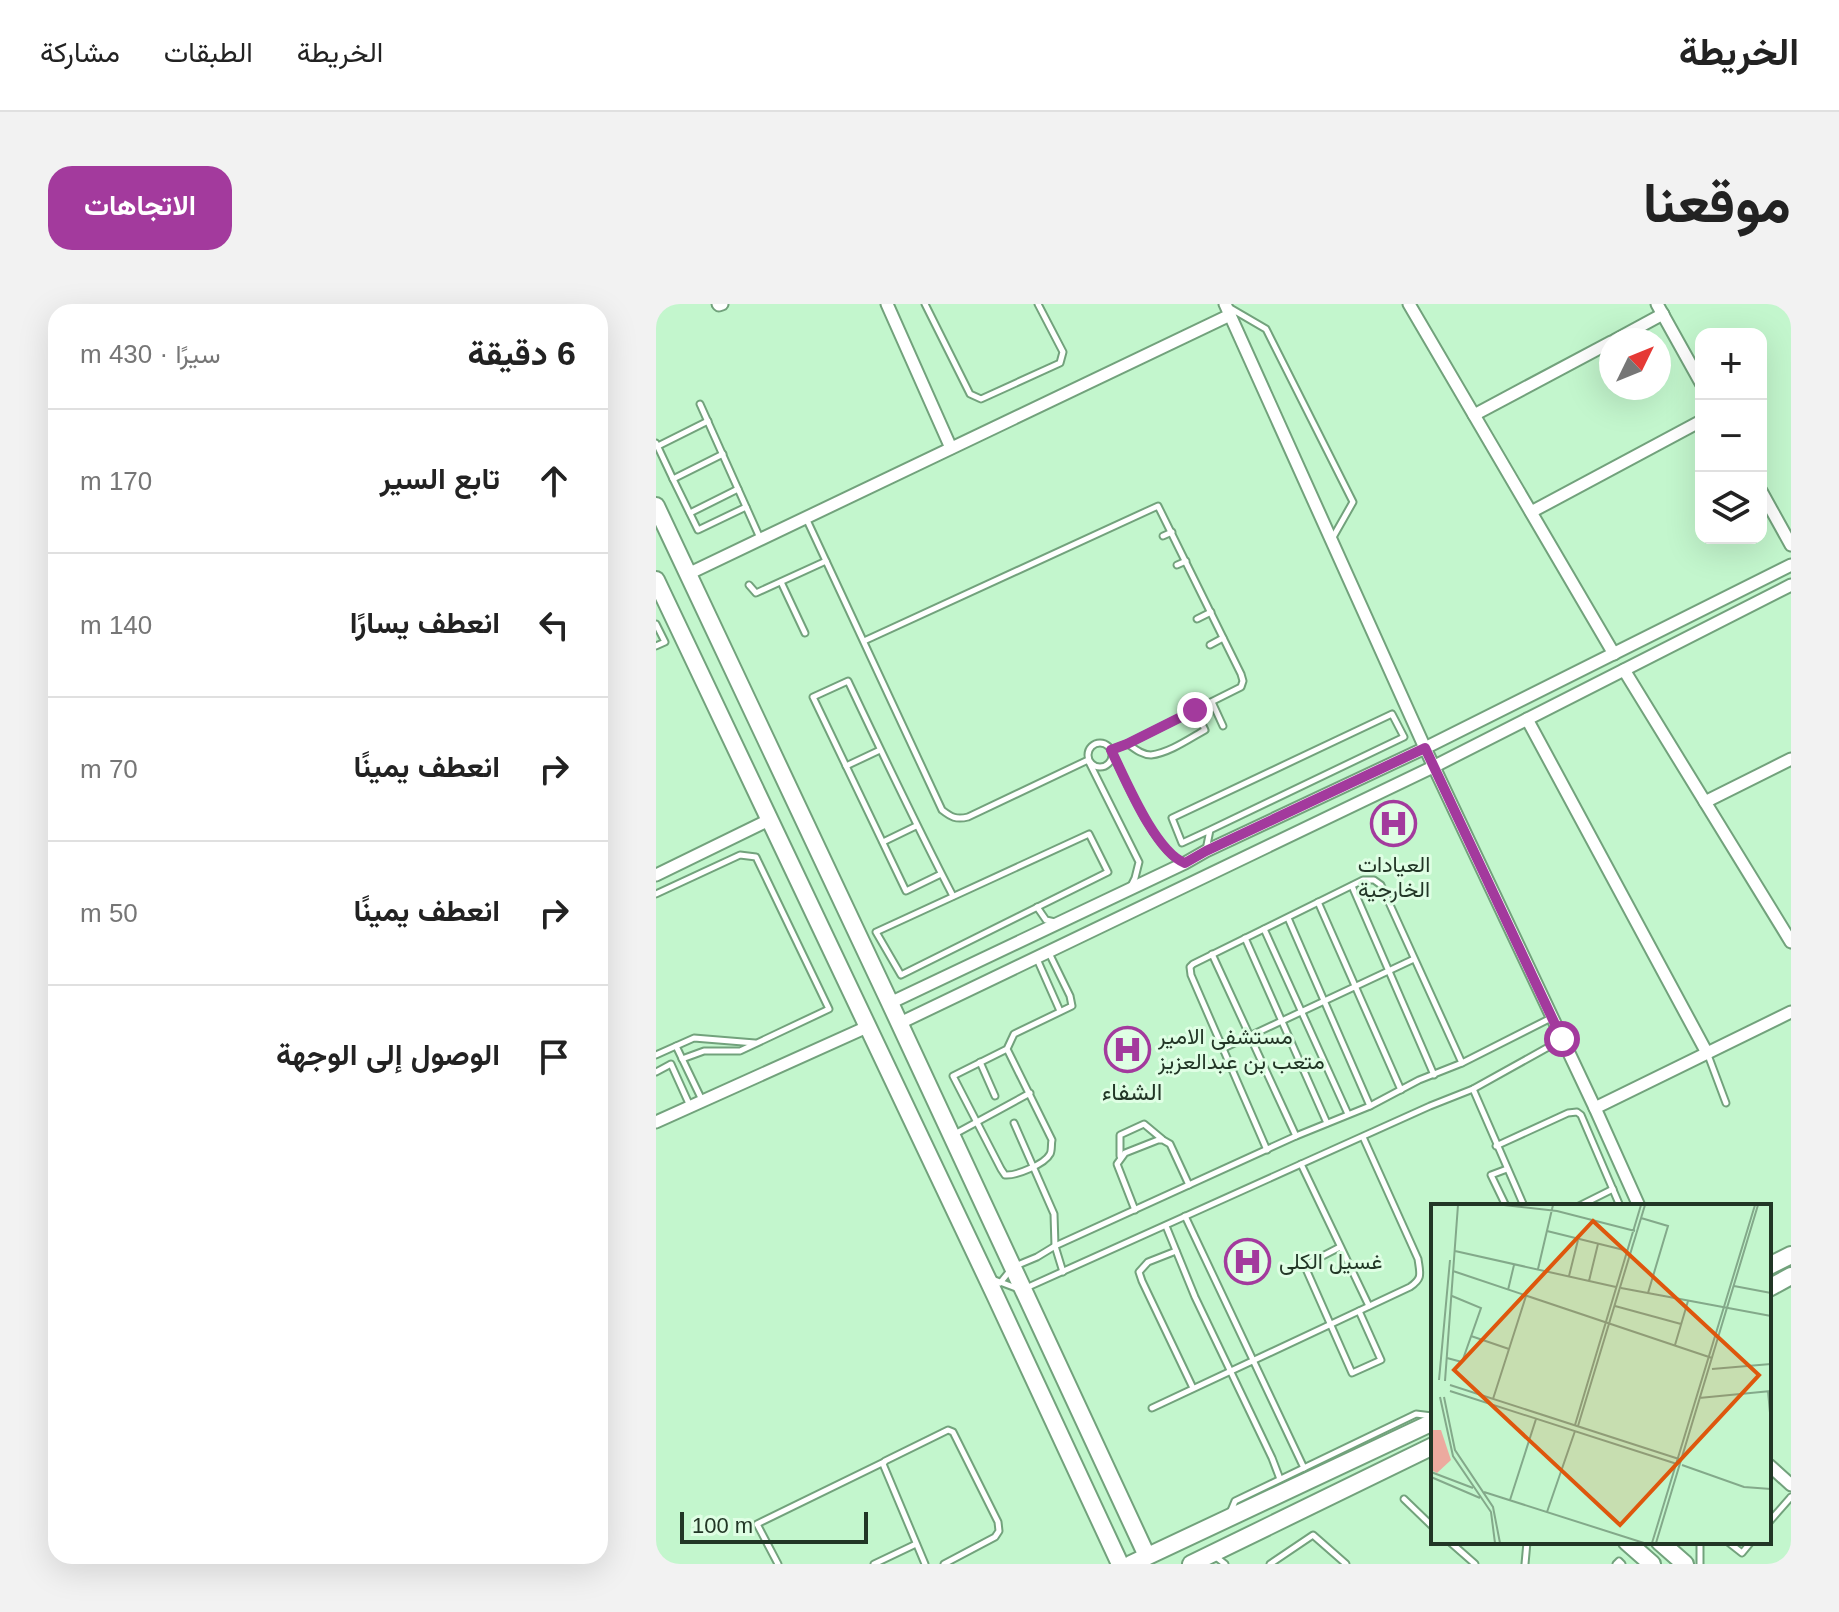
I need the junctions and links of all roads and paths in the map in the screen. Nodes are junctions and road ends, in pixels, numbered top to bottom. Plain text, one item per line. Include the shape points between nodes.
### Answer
1 (887, 304) edge
2 (925, 304) edge
3 (1038, 304) edge
4 (1409, 304) edge
5 (1227, 308) edge
6 (1660, 309) edge
7 (1632, 328) edge
8 (1599, 348) edge
9 (1695, 372) edge
10 (700, 404) dead end
11 (1474, 415) junction
12 (708, 421) junction
13 (1695, 424) edge
14 (657, 444) edge
15 (951, 448) junction
16 (723, 454) junction
17 (673, 479) junction
18 (738, 489) junction
19 (1767, 502) edge
20 (656, 506) edge
21 (746, 507) junction
22 (1531, 512) junction
23 (690, 513) junction
24 (806, 518) junction
25 (1172, 532) junction
26 (1163, 536) dead end
27 (760, 539) junction
28 (1331, 540) junction
29 (1791, 545) edge
30 (826, 561) junction
31 (1186, 561) junction
32 (1177, 565) dead end
33 (1791, 565) edge
34 (688, 574) junction
35 (656, 580) edge
36 (781, 582) junction
37 (749, 585) dead end
38 (1791, 585) edge
39 (1211, 612) junction
40 (1197, 619) dead end
41 (656, 624) edge
42 (805, 633) dead end
43 (1223, 638) junction
44 (864, 641) junction
45 (1210, 645) dead end
46 (656, 646) edge
47 (1614, 654) junction
48 (1624, 670) junction
49 (1212, 702) junction
50 (1195, 710) junction
51 (1527, 719) junction
52 (1223, 726) dead end
53 (1127, 744) junction
54 (1425, 748) junction
55 (880, 750) junction
56 (1111, 750) junction
57 (1371, 753) junction
58 (1791, 759) edge
59 (1088, 760) junction
60 (1390, 765) junction
61 (846, 766) junction
62 (1435, 766) junction
63 (1705, 802) junction
64 (769, 820) junction
65 (916, 826) junction
66 (1210, 830) junction
67 (883, 842) junction
68 (1206, 851) junction
69 (1185, 863) junction
70 (941, 874) junction
71 (656, 875) edge
72 (1352, 886) junction
73 (1128, 890) junction
74 (656, 894) edge
75 (953, 896) junction
76 (1318, 902) junction
77 (1037, 907) junction
78 (1288, 918) junction
79 (1060, 923) junction
80 (1264, 929) junction
81 (1033, 935) junction
82 (1245, 938) junction
83 (1791, 942) edge
84 (1212, 954) junction
85 (1043, 955) junction
86 (1414, 959) junction
87 (1389, 971) junction
88 (1355, 987) junction
89 (1325, 1001) junction
90 (890, 1003) junction
91 (1060, 1011) junction
92 (1302, 1012) junction
93 (1791, 1012) edge
94 (1552, 1017) junction
95 (1282, 1021) junction
96 (900, 1023) junction
97 (867, 1027) junction
98 (1249, 1037) junction
99 (1562, 1039) junction
100 (756, 1043) junction
101 (676, 1046) junction
102 (1224, 1048) junction
103 (1007, 1049) junction
104 (665, 1051) junction
105 (1707, 1053) junction
106 (656, 1055) edge
107 (682, 1059) junction
108 (980, 1062) junction
109 (1462, 1063) junction
110 (671, 1064) junction
111 (656, 1072) edge
112 (1434, 1075) junction
113 (1473, 1089) junction
114 (1401, 1090) junction
115 (1030, 1093) junction
116 (995, 1096) dead end
117 (702, 1101) junction
118 (1726, 1103) dead end
119 (690, 1106) junction
120 (1370, 1106) junction
121 (1595, 1108) junction
122 (1348, 1114) junction
123 (977, 1121) junction
124 (656, 1122) edge
125 (1014, 1123) dead end
126 (1327, 1123) junction
127 (952, 1135) junction
128 (1296, 1136) junction
129 (1363, 1137) junction
130 (1163, 1140) junction
131 (924, 1146) junction
132 (1496, 1146) junction
133 (1267, 1150) junction
134 (1120, 1158) junction
135 (1301, 1164) junction
136 (1034, 1166) junction
137 (1507, 1169) junction
138 (1189, 1185) junction
139 (1613, 1189) junction
140 (1505, 1204) edge
141 (1523, 1204) edge
142 (1583, 1204) edge
143 (1619, 1204) edge
144 (1638, 1204) edge
145 (1135, 1210) junction
146 (1185, 1216) junction
147 (1166, 1226) junction
148 (1055, 1246) junction
149 (1340, 1247) junction
150 (1176, 1251) junction
151 (1791, 1255) edge
152 (1771, 1265) edge
153 (1013, 1267) junction
154 (1063, 1272) junction
155 (1791, 1276) edge
156 (994, 1285) junction
157 (1771, 1287) edge
158 (1022, 1289) junction
159 (1369, 1306) junction
160 (1359, 1311) junction
161 (1329, 1325) junction
162 (1252, 1360) junction
163 (1230, 1370) junction
164 (1193, 1388) junction
165 (1152, 1408) dead end
166 (1431, 1418) edge
167 (1431, 1420) edge
168 (1431, 1447) edge
169 (884, 1462) junction
170 (1771, 1467) edge
171 (1304, 1468) junction
172 (1280, 1479) junction
173 (1791, 1485) edge
174 (1791, 1497) edge
175 (1404, 1499) dead end
176 (1771, 1517) edge
177 (1226, 1521) junction
178 (1431, 1525) edge
179 (916, 1544) junction
180 (1452, 1544) edge
181 (1527, 1544) edge
182 (1629, 1544) edge
183 (1662, 1544) edge
184 (1731, 1544) edge
185 (1749, 1544) edge
186 (1147, 1556) junction
187 (1219, 1559) edge
188 (1275, 1563) edge
189 (778, 1564) edge
190 (874, 1564) edge
191 (925, 1564) edge
192 (944, 1564) edge
193 (1120, 1564) edge
194 (1131, 1564) edge
195 (1191, 1564) edge
196 (1346, 1564) edge
197 (1475, 1564) edge
198 (1525, 1564) edge
199 (1652, 1564) edge
200 (1685, 1564) edge

1 - 15 street
2 - 3 lane via 970,394 981,399 1060,363 1063,352
4 - 11 street
5 - 15 street
5 - 28 street
5 - 28 lane via 1266,329 1353,502
6 - 7 street
6 - 9 street
8 - 11 street
10 - 12 lane
11 - 22 street
12 - 14 lane
12 - 16 lane
13 - 22 street
14 - 17 lane
15 - 24 street
16 - 17 lane
16 - 18 lane
17 - 23 lane
18 - 21 lane
18 - 23 lane
19 - 29 street
20 - 34 street
21 - 23 lane via 698,530
21 - 27 lane
22 - 47 street
24 - 27 street
24 - 30 lane
25 - 26 lane
25 - 31 lane
25 - 44 lane via 1158,506
27 - 34 street
28 - 54 street
30 - 36 lane
30 - 44 lane
31 - 32 lane
31 - 39 lane
33 - 47 street
34 - 90 street
35 - 64 street
36 - 37 lane via 756,593
36 - 42 lane
38 - 48 street
39 - 40 lane
39 - 43 lane
41 - 46 lane via 665,642
43 - 45 lane
43 - 49 lane via 1243,681
44 - 59 lane via 942,810 951,817 968,817
47 - 54 street
48 - 51 street
48 - 63 street
49 - 50 lane
49 - 52 lane
50 - 53 lane
50 - 53 lane via 1205,730 1165,751 1149,755
51 - 62 street
51 - 105 street
53 - 56 lane
54 - 60 street
54 - 62 street
55 - 61 lane
55 - 61 lane via 848,681 813,697
55 - 65 lane
56 - 59 lane via 1104,767
56 - 59 lane via 1095,743
56 - 69 lane via 1151,827 1168,852
57 - 60 lane
57 - 66 lane
57 - 66 lane via 1404,737 1392,714 1172,818 1182,843
58 - 63 street
59 - 73 lane via 1139,862
60 - 68 street
61 - 67 lane
62 - 85 street
62 - 94 street
63 - 83 street
64 - 71 street
64 - 97 street
65 - 67 lane
65 - 70 lane
66 - 68 lane
67 - 70 lane via 906,891
68 - 69 street
69 - 73 street
70 - 75 lane
72 - 76 lane
72 - 86 lane via 1363,880 1381,885
72 - 87 lane
73 - 79 street
74 - 100 lane via 740,855 756,857 829,1009
75 - 77 lane via 1089,834 1108,872
75 - 77 lane via 876,932 901,975
76 - 78 lane
76 - 88 lane
77 - 79 lane via 1046,920
78 - 80 lane
78 - 89 lane
79 - 81 street
80 - 82 lane
80 - 92 lane
81 - 85 street
81 - 90 street
82 - 84 lane
82 - 95 lane
84 - 98 lane
84 - 102 lane via 1190,971
85 - 91 lane
85 - 91 lane via 1072,1002
85 - 96 street
86 - 87 lane
86 - 109 lane
87 - 88 lane
87 - 112 lane
88 - 89 lane
88 - 114 lane
89 - 92 lane
89 - 120 lane
90 - 96 street
91 - 103 lane via 1014,1034
92 - 95 lane
92 - 122 lane
93 - 105 street
94 - 99 street
94 - 109 lane
95 - 98 lane
95 - 126 lane
96 - 127 street
97 - 117 street
97 - 131 street
98 - 102 lane
98 - 128 lane
99 - 113 lane
99 - 121 street
100 - 101 lane via 694,1038
100 - 107 lane via 740,1051 704,1051
101 - 104 lane
101 - 107 lane
102 - 133 lane
103 - 108 lane
103 - 115 lane
104 - 106 lane
104 - 110 lane
105 - 118 lane
105 - 121 street
107 - 117 lane
108 - 116 lane
108 - 123 lane via 953,1076
109 - 112 lane
110 - 111 lane
110 - 119 lane
112 - 114 lane
113 - 129 lane
113 - 132 lane
114 - 120 lane
115 - 123 lane
115 - 136 lane via 1052,1140 1051,1153
117 - 119 street
119 - 124 street
120 - 122 lane
121 - 144 street
122 - 126 lane
123 - 127 lane
123 - 136 lane via 1005,1175
125 - 136 lane
126 - 128 lane
127 - 131 street
127 - 153 street
128 - 133 lane
129 - 135 lane
129 - 159 lane via 1421,1275 1410,1287
130 - 134 lane
130 - 134 lane via 1144,1124 1120,1135
130 - 138 lane via 1170,1144
131 - 156 street
132 - 137 lane
132 - 139 lane via 1577,1112
133 - 138 lane
134 - 145 lane via 1119,1171
135 - 146 lane
135 - 149 lane
136 - 148 lane via 1054,1214
137 - 140 lane via 1491,1175
137 - 141 lane
138 - 145 lane
139 - 142 lane
139 - 143 lane
145 - 148 lane
146 - 147 lane
146 - 162 lane
147 - 150 lane
147 - 154 lane
148 - 153 lane
148 - 154 lane
149 - 159 lane
149 - 161 lane via 1306,1269
150 - 163 lane
150 - 164 lane via 1148,1262 1139,1272
151 - 152 street
153 - 156 lane
153 - 158 street
154 - 158 lane
155 - 157 street
156 - 158 lane
156 - 193 street
158 - 186 street
159 - 160 lane
160 - 161 lane
160 - 161 lane via 1381,1360 1352,1373
161 - 162 lane
162 - 163 lane
162 - 171 lane
163 - 164 lane
163 - 172 lane
164 - 165 lane
166 - 171 lane via 1416,1414
167 - 177 street
168 - 187 street
169 - 179 lane
169 - 189 lane via 757,1524
169 - 192 lane via 940,1433 953,1432 999,1531
170 - 173 street
171 - 172 lane
172 - 177 lane via 1235,1501
174 - 176 lane
175 - 178 lane
177 - 186 street
179 - 190 lane
179 - 191 lane
180 - 197 lane
181 - 198 lane
182 - 199 street
183 - 200 street
184 - 185 lane via 1742,1553
186 - 194 street
187 - 195 street
188 - 196 lane via 1313,1535

